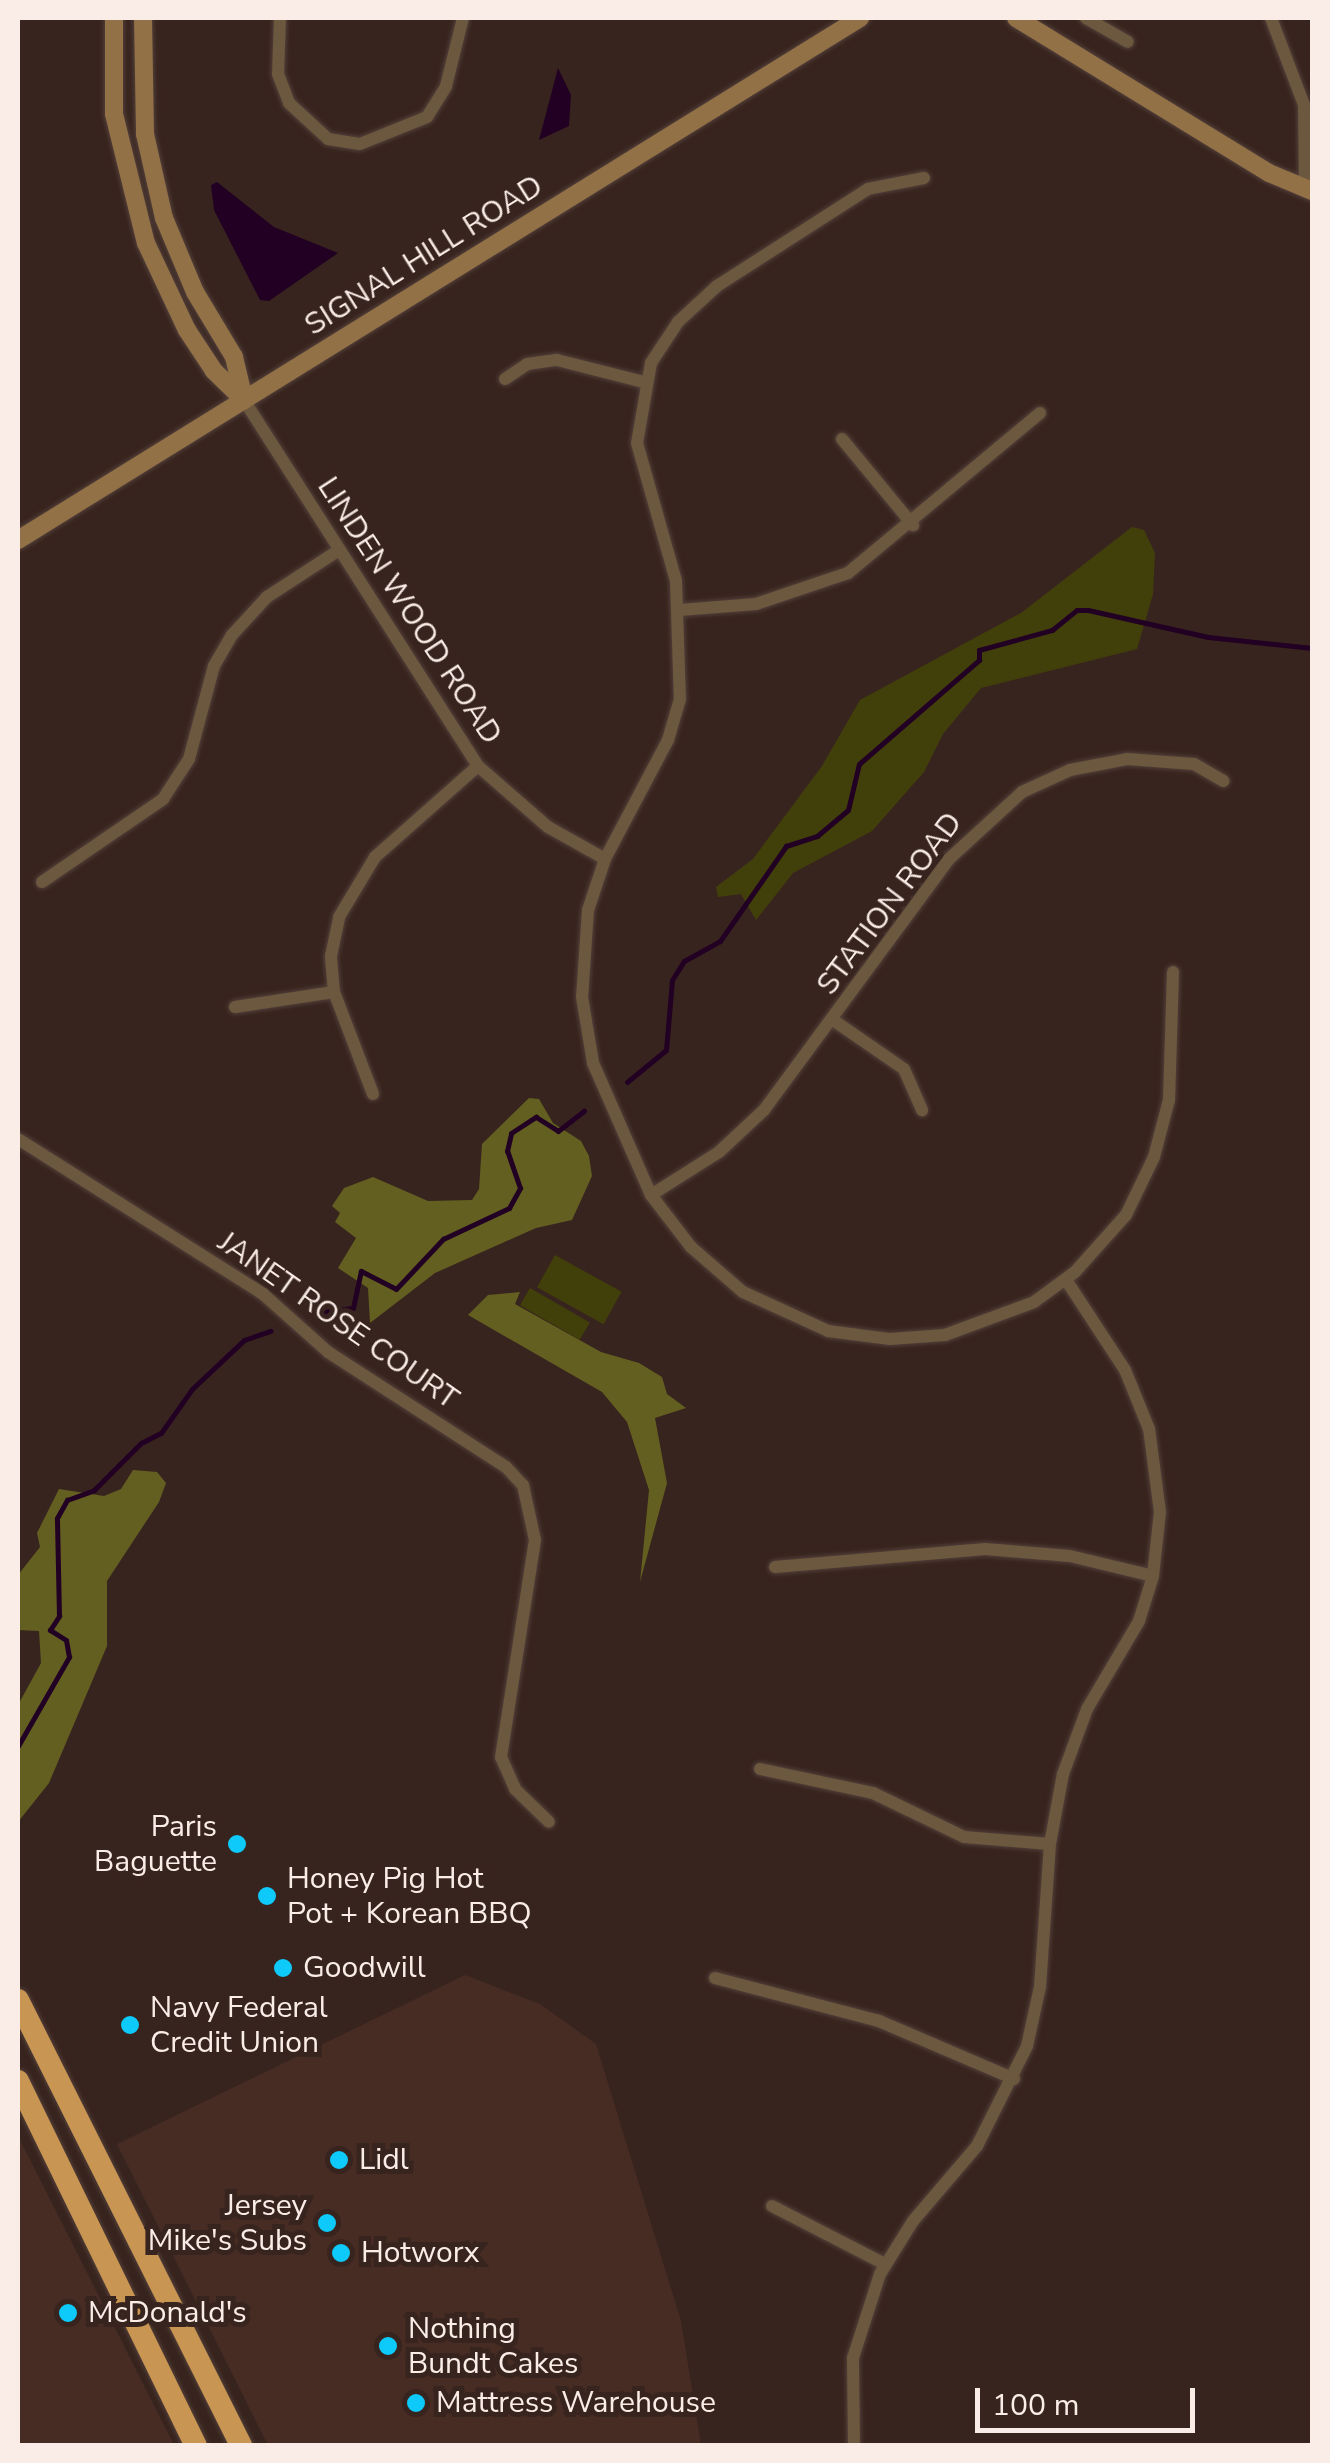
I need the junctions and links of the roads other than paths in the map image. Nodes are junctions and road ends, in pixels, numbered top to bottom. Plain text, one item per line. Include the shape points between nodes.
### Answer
1 (114, 18) edge
2 (142, 18) edge
3 (280, 18) edge
4 (463, 18) edge
5 (860, 18) edge
6 (1016, 18) edge
7 (1086, 18) edge
8 (1271, 18) edge
9 (1128, 42) dead end
10 (924, 178) dead end
11 (1309, 190) edge
12 (506, 379) dead end
13 (644, 382) junction
14 (244, 400) junction
15 (1040, 413) dead end
16 (842, 439) dead end
17 (913, 524) junction
18 (18, 540) edge
19 (339, 550) junction
20 (680, 610) junction
21 (478, 766) junction
22 (1223, 781) dead end
23 (605, 859) junction
24 (42, 882) dead end
25 (1174, 972) dead end
26 (334, 992) junction
27 (234, 1007) dead end
28 (834, 1020) junction
29 (373, 1094) dead end
30 (922, 1110) dead end
31 (18, 1139) edge
32 (651, 1196) junction
33 (1066, 1280) junction
34 (775, 1567) dead end
35 (1153, 1576) junction
36 (760, 1769) dead end
37 (549, 1822) dead end
38 (1050, 1844) junction
39 (715, 1978) dead end
40 (18, 2000) edge
41 (1014, 2079) junction
42 (18, 2081) edge
43 (772, 2206) dead end
44 (885, 2264) junction
45 (196, 2446) edge
46 (241, 2446) edge
47 (854, 2446) edge

1 - 14 main road via 114,114 146,243 187,330
2 - 14 main road via 145,134 164,218 234,357
3 - 4 street via 278,74 289,103 328,139 360,144 427,117 446,86
5 - 14 main road, SIGNAL HILL ROAD
6 - 11 main road
7 - 9 street
8 - 11 street via 1304,105
10 - 13 street via 868,189 717,286 678,322
12 - 13 street via 527,364 558,360
13 - 20 street via 637,443
14 - 18 main road, SIGNAL HILL ROAD
14 - 19 street, LINDEN WOOD ROAD
15 - 17 street
16 - 17 street
17 - 20 street via 868,560 815,588 756,604
19 - 21 street, LINDEN WOOD ROAD
19 - 24 street via 267,597 232,635 214,666 189,759 163,799
20 - 23 street via 677,711 653,774
21 - 23 street, LINDEN WOOD ROAD via 548,827
21 - 26 street via 360,876 333,942
22 - 28 street, STATION ROAD via 1194,764 1127,760 1070,770 1022,792 949,859
23 - 32 street via 584,936 586,1030 626,1148
25 - 33 street via 1172,1074 1154,1157 1114,1231
26 - 27 street
26 - 29 street
28 - 30 street via 904,1070
28 - 32 street, STATION ROAD via 744,1131
31 - 37 street, JANET ROSE COURT via 263,1294 328,1352 523,1485 536,1520 535,1540 501,1757 514,1788
32 - 33 street via 690,1247 743,1292 828,1330 890,1339 945,1334 1005,1316
33 - 35 street via 1126,1370 1148,1428 1160,1512
34 - 35 street via 985,1549 1070,1556
35 - 38 street via 1125,1651 1075,1738
36 - 38 street via 873,1793 964,1837
38 - 41 street via 1040,1987
39 - 41 street via 878,2021
40 - 46 highway
41 - 44 street via 977,2146
42 - 45 highway
43 - 44 street
44 - 47 street via 854,2358

